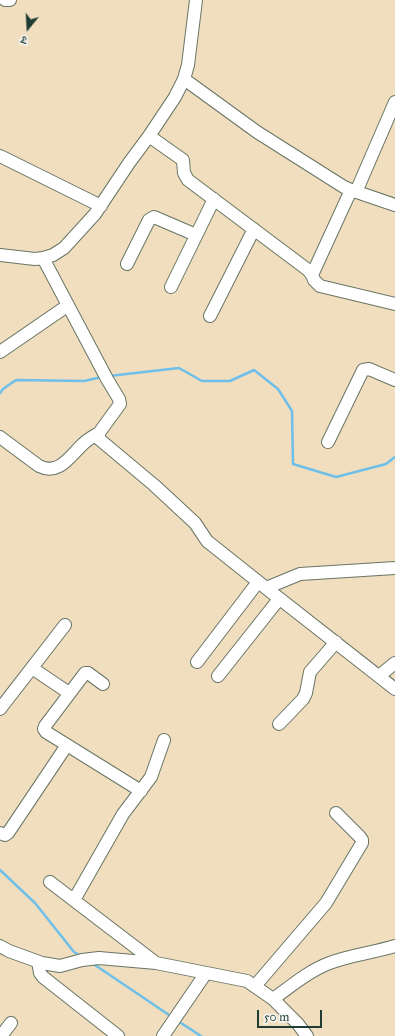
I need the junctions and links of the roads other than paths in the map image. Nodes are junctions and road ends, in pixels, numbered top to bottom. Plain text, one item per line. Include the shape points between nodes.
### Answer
1 (5, 0) edge
2 (10, 0) edge
3 (196, 0) edge
4 (184, 79) junction
5 (395, 102) edge
6 (149, 136) junction
7 (0, 156) edge
8 (353, 191) junction
9 (214, 199) junction
10 (395, 204) edge
11 (101, 206) junction
12 (254, 229) junction
13 (196, 235) junction
14 (0, 255) edge
15 (43, 258) junction
16 (127, 264) dead end
17 (312, 275) junction
18 (170, 287) dead end
19 (395, 304) edge
20 (67, 306) junction
21 (210, 316) dead end
22 (0, 352) edge
23 (395, 380) edge
24 (99, 433) junction
25 (0, 437) edge
26 (328, 442) dead end
27 (395, 568) edge
28 (262, 585) junction
29 (279, 599) junction
30 (65, 625) dead end
31 (336, 642) junction
32 (197, 662) dead end
33 (395, 663) edge
34 (32, 668) junction
35 (218, 676) dead end
36 (380, 676) junction
37 (103, 684) dead end
38 (395, 689) edge
39 (69, 693) junction
40 (0, 709) edge
41 (279, 724) dead end
42 (164, 740) dead end
43 (67, 745) junction
44 (141, 790) junction
45 (336, 813) dead end
46 (0, 833) edge
47 (50, 882) dead end
48 (74, 900) junction
49 (0, 946) edge
50 (395, 946) edge
51 (38, 962) junction
52 (156, 963) junction
53 (206, 973) junction
54 (255, 986) junction
55 (273, 999) junction
56 (11, 1023) dead end
57 (1, 1036) edge
58 (118, 1036) edge
59 (163, 1036) edge
60 (307, 1036) edge

1 - 2 street
3 - 4 street
4 - 6 street
4 - 8 street via 257,132
5 - 8 street
6 - 9 street via 183,160 185,177
6 - 11 street
7 - 11 street
8 - 10 street
8 - 17 street
9 - 12 street
9 - 13 street
11 - 15 street via 64,248
12 - 17 street
12 - 21 street
13 - 16 street via 151,218
13 - 18 street
14 - 15 street
15 - 20 street
17 - 19 street via 320,286
20 - 22 street
20 - 24 street via 119,399 120,404
23 - 26 street via 369,369 363,370
24 - 25 street via 85,442 61,465 51,470 39,466
24 - 28 street via 99,439 196,523 207,541
27 - 28 street via 300,574
28 - 29 street
28 - 32 street
29 - 31 street
29 - 35 street
30 - 34 street
31 - 36 street
31 - 41 street via 310,672 303,699
33 - 36 street
34 - 39 street
34 - 40 street
36 - 38 street
37 - 39 street via 86,673
39 - 43 street via 44,729
42 - 44 street via 153,773
43 - 44 street
43 - 46 street via 8,833
44 - 48 street via 123,814
45 - 54 street via 360,837 362,843 326,903
47 - 48 street
48 - 52 street
49 - 51 street
50 - 55 street via 326,964
51 - 52 street via 60,966 99,958
51 - 58 street via 42,976
52 - 53 street
53 - 54 street via 247,981
53 - 59 street
54 - 55 street
55 - 60 street
56 - 57 street

